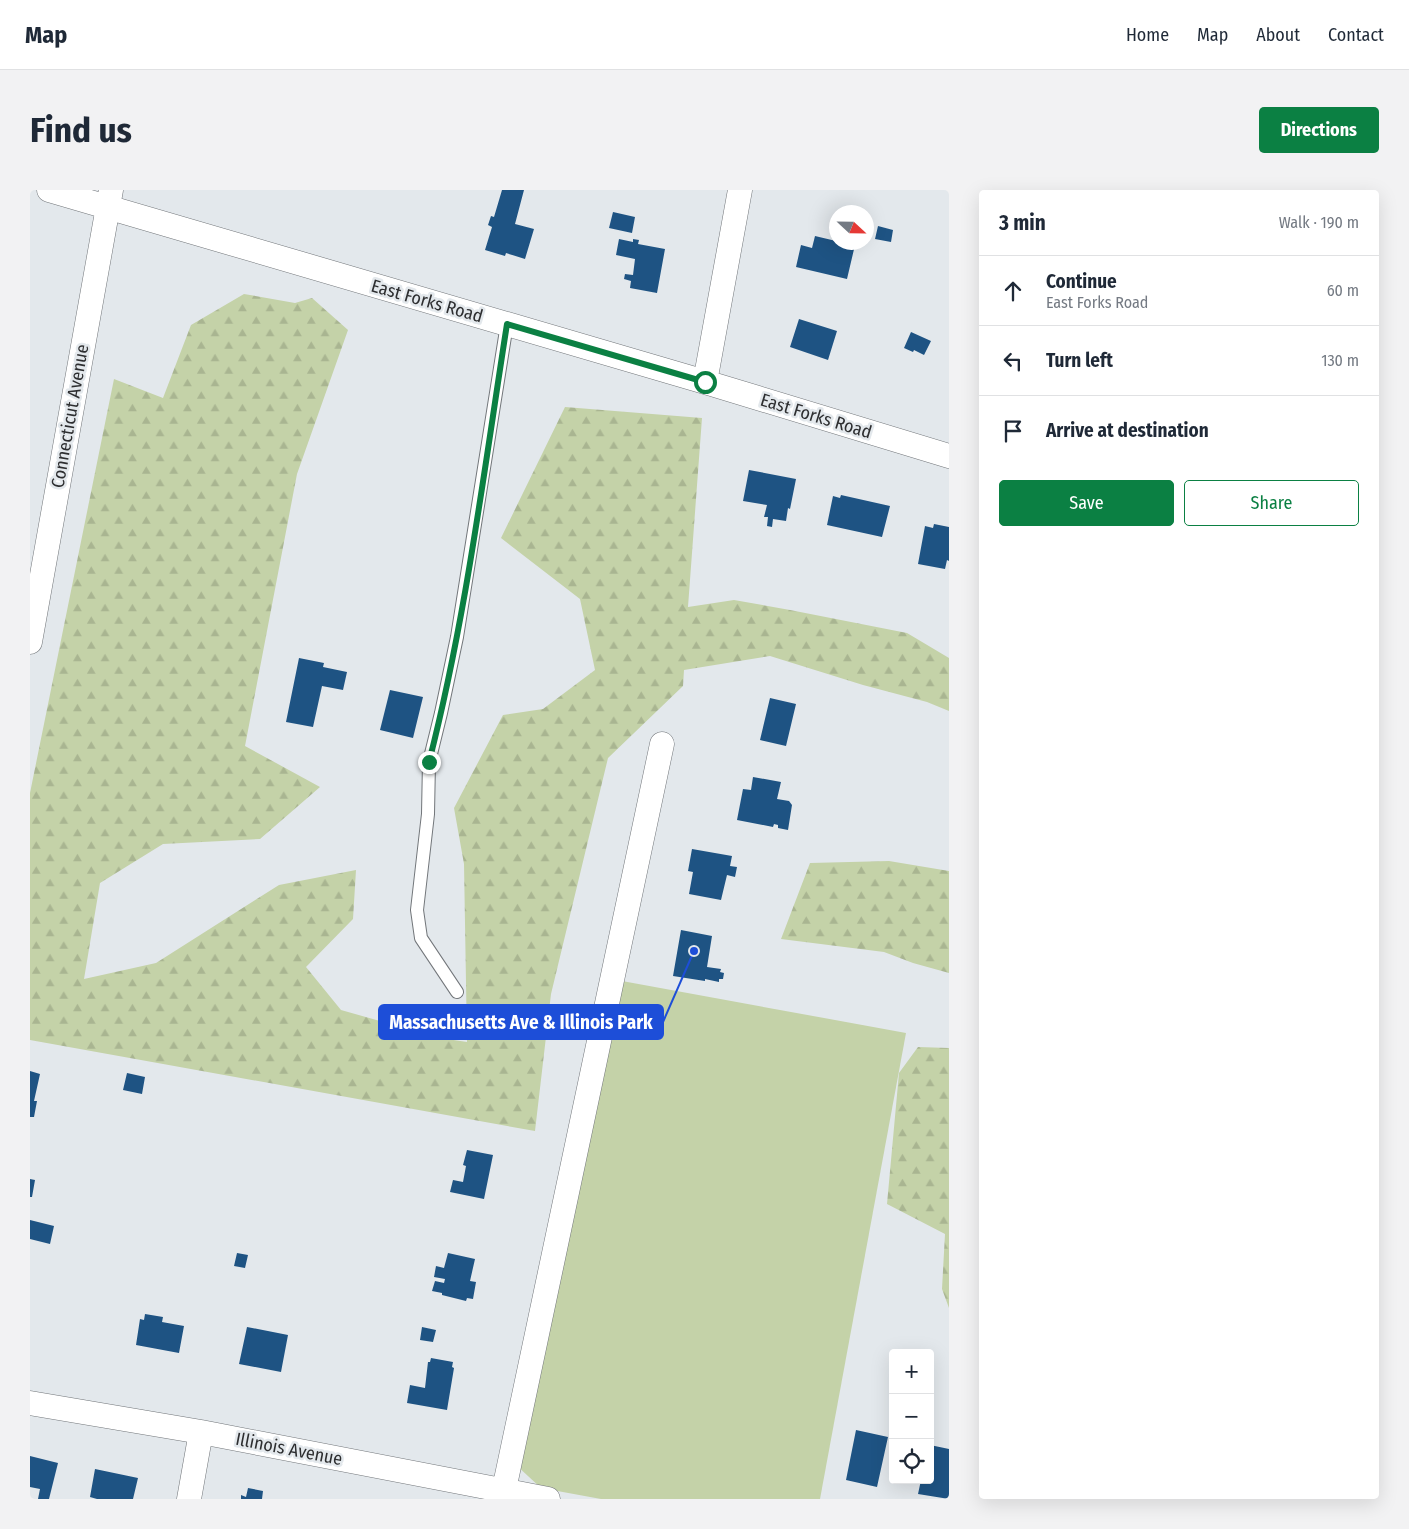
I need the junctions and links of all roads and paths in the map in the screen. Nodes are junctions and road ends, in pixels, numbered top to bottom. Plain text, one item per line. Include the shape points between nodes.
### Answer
1 (49, 190) edge
2 (740, 190) edge
3 (109, 199) edge
4 (507, 324) junction
5 (705, 382) junction
6 (949, 456) edge
7 (30, 642) edge
8 (662, 744) dead end
9 (457, 992) dead end
10 (30, 1403) edge
11 (201, 1432) junction
12 (503, 1495) edge
13 (189, 1499) edge
14 (548, 1499) edge

1 - 3 street, East Forks Road
2 - 5 street
3 - 4 street, East Forks Road
3 - 7 street, Connecticut Avenue
4 - 5 street, East Forks Road
4 - 9 lane via 457,637 429,762 428,814 417,910 421,938
5 - 6 street, East Forks Road
8 - 12 street
10 - 11 street, Illinois Avenue
11 - 12 street, Illinois Avenue
11 - 13 street
12 - 14 street, Illinois Avenue

